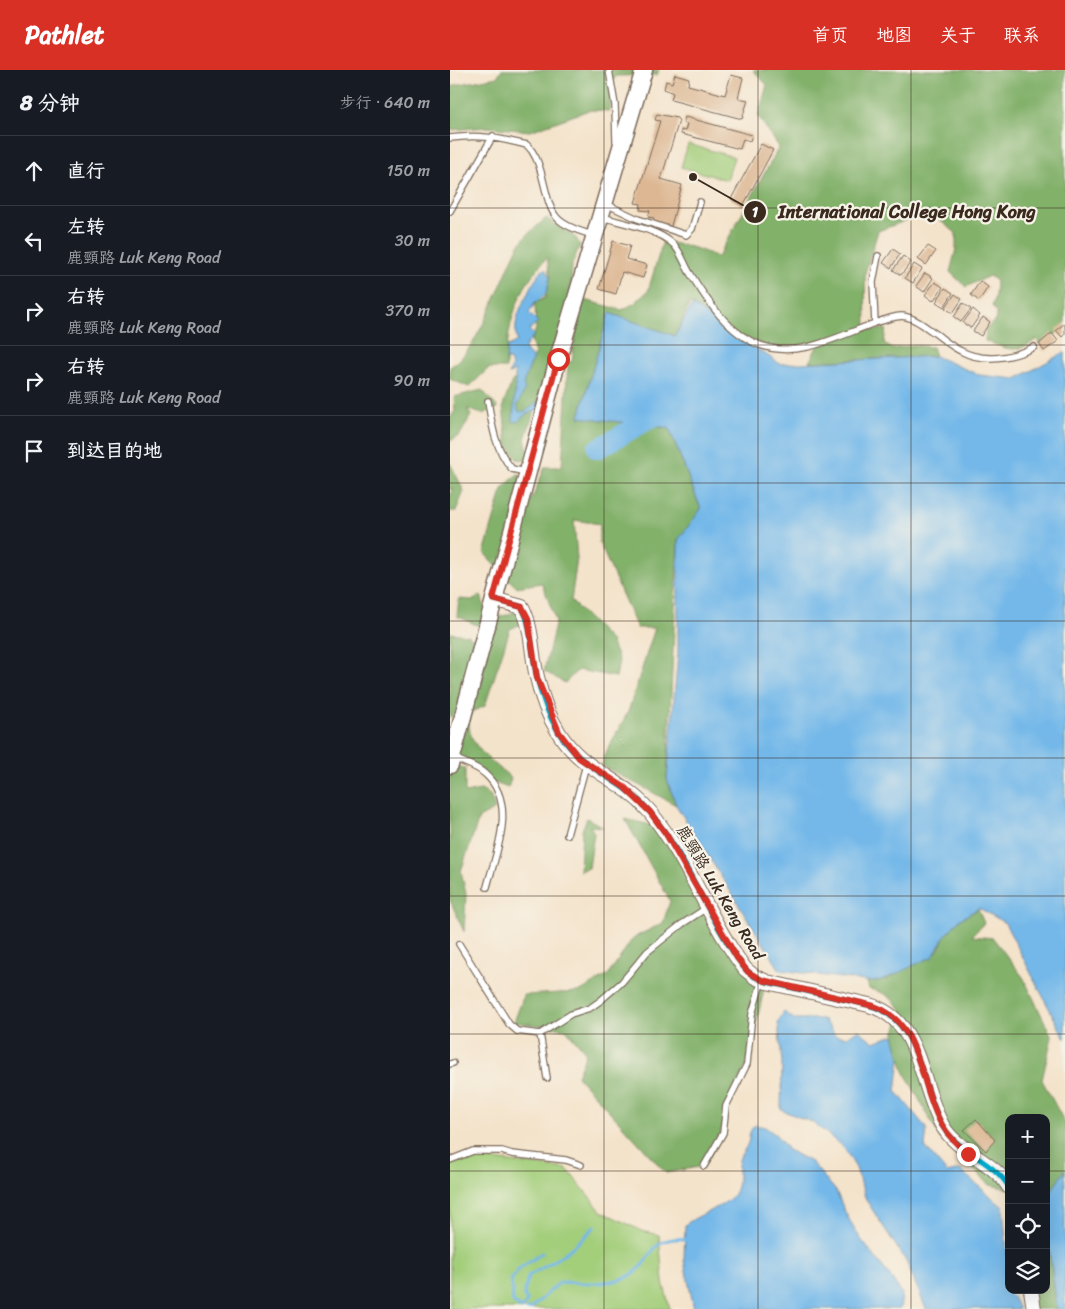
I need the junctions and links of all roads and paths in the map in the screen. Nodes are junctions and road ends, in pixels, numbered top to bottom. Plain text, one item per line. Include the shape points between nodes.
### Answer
1 (609, 70) edge
2 (642, 71) edge
3 (493, 136) junction
4 (450, 138) edge
5 (617, 158) junction
6 (700, 202) dead end
7 (602, 210) junction
8 (450, 211) edge
9 (596, 236) junction
10 (878, 256) dead end
11 (875, 323) junction
12 (1034, 347) dead end
13 (488, 401) dead end
14 (528, 472) junction
15 (493, 599) junction
16 (451, 761) edge
17 (586, 765) junction
18 (567, 835) dead end
19 (487, 887) dead end
20 (708, 907) junction
21 (459, 944) dead end
22 (762, 980) junction
23 (540, 1034) junction
24 (547, 1078) dead end
25 (450, 1160) edge
26 (581, 1165) dead end
27 (704, 1166) dead end
28 (1005, 1182) edge
29 (1032, 1294) edge
30 (1034, 1309) edge

1 - 5 lane via 615,105
2 - 5 main road
3 - 4 lane via 475,134
3 - 8 lane
3 - 9 lane via 527,145 533,150 551,211 558,221
5 - 7 main road
6 - 7 lane via 692,229 686,235
7 - 9 main road
7 - 11 lane via 673,243 703,293 725,321 744,338 761,346 793,350
9 - 14 main road
10 - 11 lane via 873,282
11 - 12 lane via 904,316 913,318 961,352 973,356 1018,356
13 - 14 lane via 494,436 503,457 512,469
14 - 15 main road
15 - 16 main road
15 - 17 street, 鹿頸路 Luk Keng Road via 522,607 528,618 537,678 551,717 565,742
16 - 19 lane via 486,774 504,808
17 - 18 lane
17 - 20 street, 鹿頸路 Luk Keng Road via 624,787 650,812
20 - 22 street, 鹿頸路 Luk Keng Road via 745,969
20 - 23 lane via 647,952 622,982 600,1001 571,1014
21 - 23 lane via 509,1024 517,1031
22 - 27 lane via 752,1014 747,1064 726,1106 723,1133
22 - 28 street, 鹿頸路 Luk Keng Road via 869,1005 892,1015 908,1036 943,1126 959,1145
23 - 24 lane
25 - 26 lane via 474,1151 502,1150
29 - 30 street

